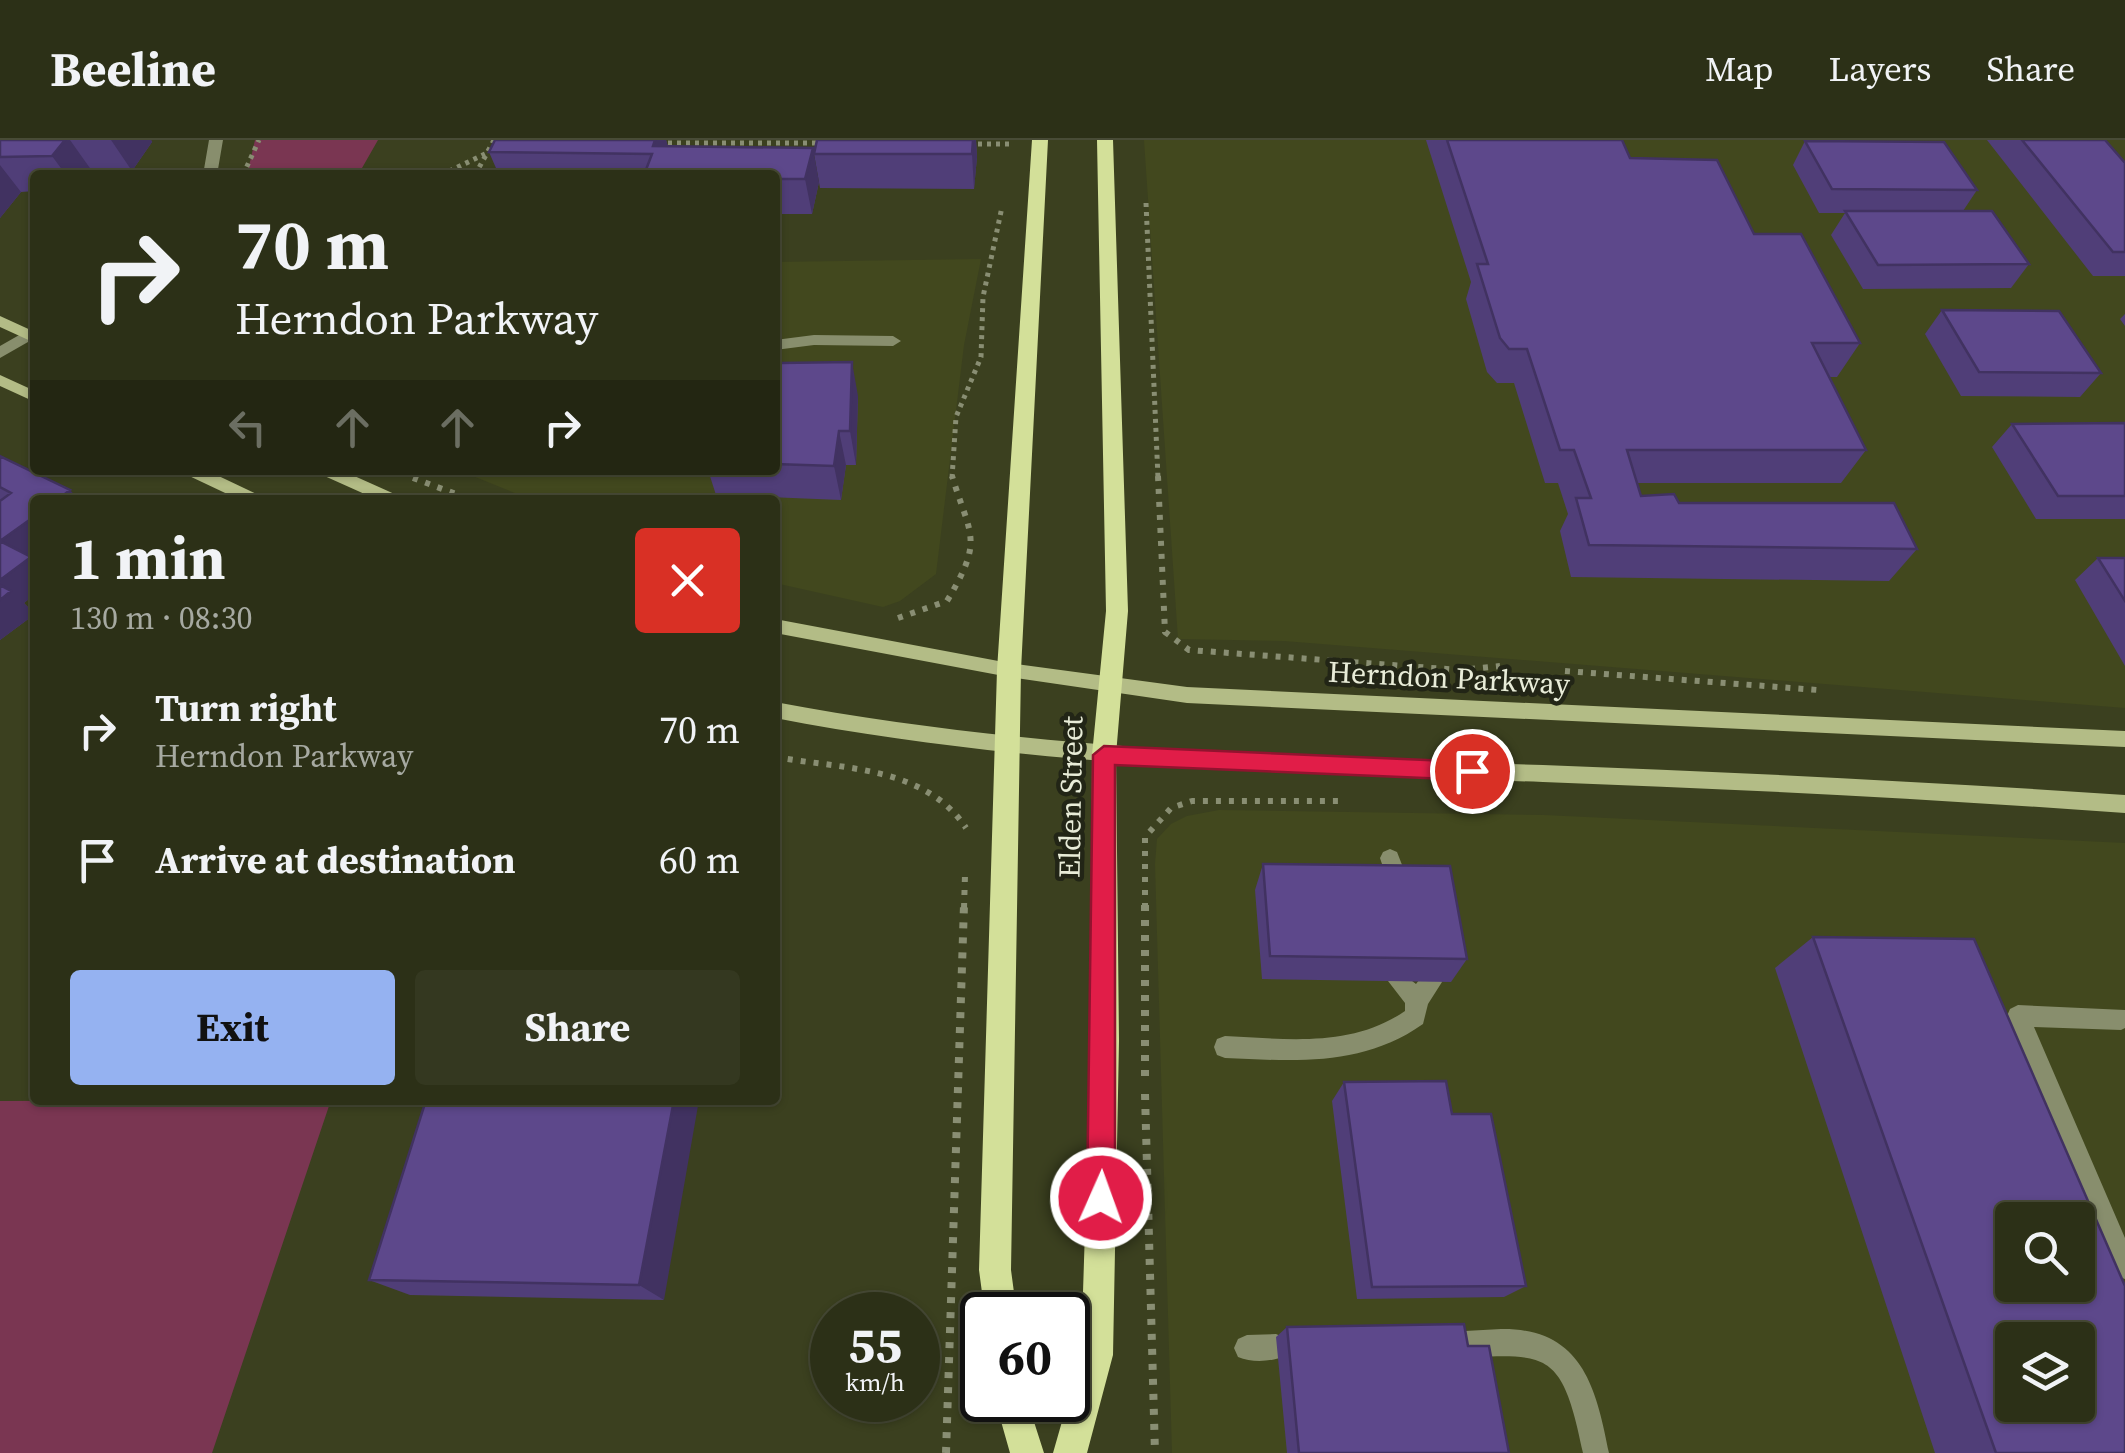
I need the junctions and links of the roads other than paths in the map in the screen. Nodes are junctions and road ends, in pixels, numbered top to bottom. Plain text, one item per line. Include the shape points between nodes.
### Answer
1 (216, 140) edge
2 (1040, 140) edge
3 (1104, 140) edge
4 (211, 170) edge
5 (0, 321) edge
6 (30, 333) edge
7 (30, 336) edge
8 (894, 341) dead end
9 (780, 345) edge
10 (0, 353) edge
11 (0, 380) edge
12 (30, 395) edge
13 (202, 475) edge
14 (337, 475) edge
15 (244, 495) edge
16 (382, 495) edge
17 (780, 627) edge
18 (1009, 670) junction
19 (1110, 684) junction
20 (780, 711) edge
21 (2125, 740) edge
22 (1006, 744) junction
23 (1104, 755) junction
24 (2125, 804) edge
25 (1390, 858) dead end
26 (1400, 889) edge
27 (1399, 981) edge
28 (2121, 1020) dead end
29 (1224, 1047) dead end
30 (2125, 1267) edge
31 (997, 1292) edge
32 (1447, 1345) edge
33 (1276, 1347) dead end
34 (1247, 1348) dead end
35 (1019, 1422) edge
36 (1028, 1453) edge
37 (1070, 1453) edge
38 (1596, 1453) edge

1 - 4 street
2 - 18 main road
3 - 19 main road, Elden Street via 1116,611
5 - 6 main road
7 - 10 street
8 - 9 street
11 - 12 main road
13 - 15 main road
14 - 16 main road
17 - 18 main road, Herndon Parkway
18 - 19 main road, Herndon Parkway
18 - 22 main road
19 - 21 main road, Herndon Parkway via 1204,696
19 - 23 main road, Elden Street
20 - 22 main road
22 - 23 main road
22 - 31 main road
23 - 24 main road
23 - 37 main road, Elden Street via 1097,1355
25 - 26 street
27 - 29 street via 1424,991 1415,1018 1392,1037 1361,1046
28 - 30 street via 2018,1016
32 - 38 street via 1534,1344 1565,1366 1585,1396
33 - 34 street
35 - 36 main road

